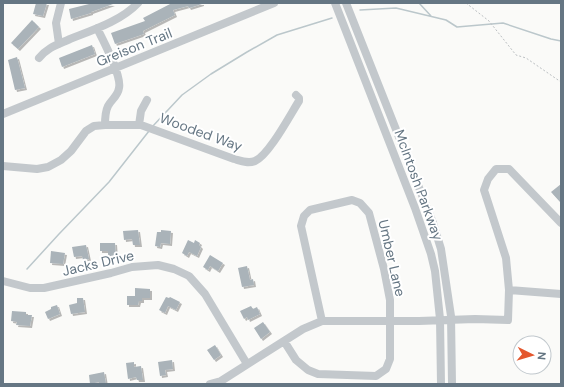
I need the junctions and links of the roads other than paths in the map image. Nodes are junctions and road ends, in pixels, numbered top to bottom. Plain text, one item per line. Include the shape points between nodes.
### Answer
1 (61, 3) edge
2 (138, 3) edge
3 (274, 3) edge
4 (335, 3) edge
5 (346, 3) edge
6 (97, 28) junction
7 (59, 44) junction
8 (38, 58) dead end
9 (115, 68) junction
10 (296, 95) dead end
11 (147, 100) dead end
12 (3, 114) edge
13 (105, 125) junction
14 (139, 125) junction
15 (3, 166) edge
16 (561, 223) edge
17 (3, 281) edge
18 (509, 290) junction
19 (561, 294) edge
20 (440, 320) junction
21 (452, 320) junction
22 (322, 321) junction
23 (390, 321) junction
24 (284, 341) junction
25 (247, 364) junction
26 (210, 384) edge
27 (441, 384) edge
28 (452, 384) edge

1 - 7 street via 56,22
2 - 6 street via 132,10
3 - 9 street, Greison Trail
4 - 20 street, McIntosh Parkway via 429,248 435,271
5 - 21 street, McIntosh Parkway via 433,223 441,248
6 - 7 street
6 - 9 street
7 - 8 street via 45,50
9 - 12 street, Greison Trail
9 - 13 street via 120,88 108,106
10 - 14 street, Wooded Way via 299,101 268,149 256,161 234,159
11 - 14 street via 141,111
13 - 14 street, Wooded Way
13 - 15 street, Wooded Way via 94,126 86,131 71,151 48,167 37,169
16 - 18 street via 509,169 496,169 488,178 484,190 506,258
17 - 25 street, Jacks Drive via 30,288 44,288 132,267 158,265 174,269 189,276 205,294
18 - 19 street
18 - 21 street via 508,320
20 - 21 street
20 - 23 street
20 - 27 street, McIntosh Parkway
21 - 28 street, McIntosh Parkway
22 - 23 street
22 - 23 street, Umber Lane via 301,226 304,216 310,210 352,200 360,203 369,213 384,269 390,300
22 - 24 street
23 - 24 street, Umber Lane via 390,359 386,369 376,376 318,374 296,360
24 - 25 street
25 - 26 street

